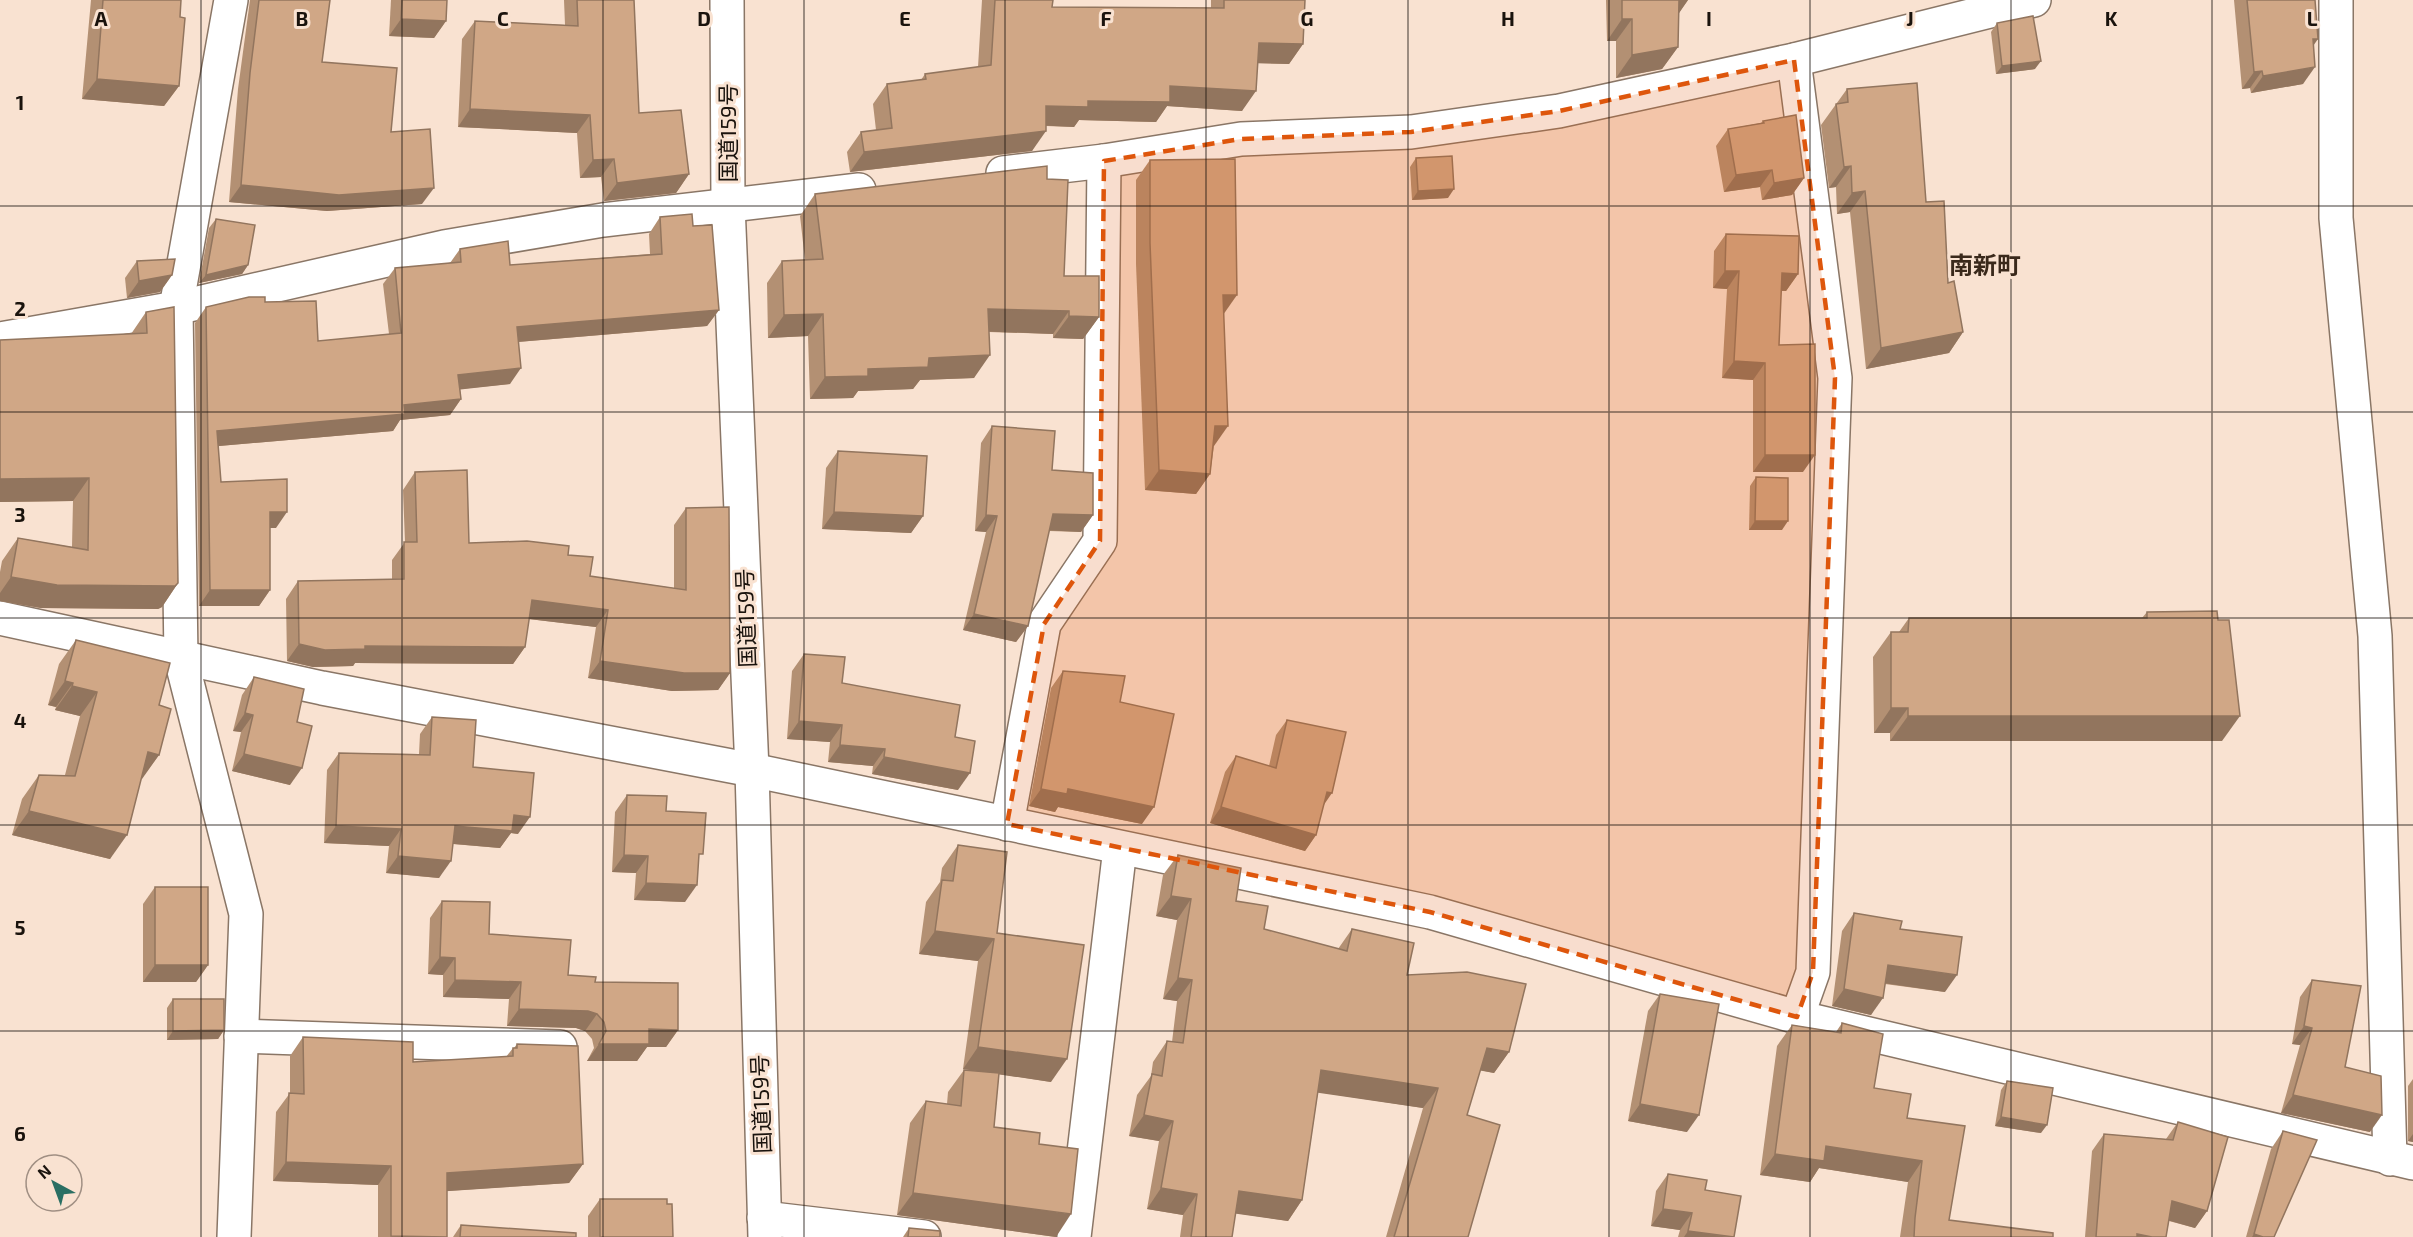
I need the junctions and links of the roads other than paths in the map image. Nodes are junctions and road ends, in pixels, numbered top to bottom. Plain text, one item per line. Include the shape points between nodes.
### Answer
1 (231, 0) edge
2 (727, 0) edge
3 (2034, 0) edge
4 (2336, 0) edge
5 (1794, 60) junction
6 (1104, 161) junction
7 (975, 176) edge
8 (893, 186) edge
9 (728, 205) junction
10 (176, 308) junction
11 (0, 339) edge
12 (0, 618) edge
13 (181, 659) junction
14 (752, 770) junction
15 (1007, 824) junction
16 (1120, 848) junction
17 (1797, 1017) junction
18 (241, 1036) junction
19 (575, 1047) edge
20 (2402, 1161) edge
21 (765, 1228) edge
22 (234, 1237) edge
23 (924, 1237) edge
24 (1074, 1237) edge

1 - 10 main road
2 - 9 main road, 国道159号
3 - 5 main road
4 - 20 main road via 2336,218 2375,636
5 - 6 main road via 1559,111 1411,132 1241,139
5 - 17 main road via 1835,378 1813,972
6 - 7 main road
6 - 15 main road via 1100,541 1044,624
8 - 9 main road
9 - 10 main road via 603,220 444,247
9 - 14 main road, 国道159号
10 - 11 main road
10 - 13 main road
12 - 13 main road
13 - 14 main road
13 - 18 main road via 246,914
14 - 15 main road
14 - 21 main road, 国道159号
15 - 16 main road
16 - 17 main road via 1430,912
16 - 24 main road
17 - 20 main road
18 - 19 main road
18 - 22 main road
21 - 23 main road

